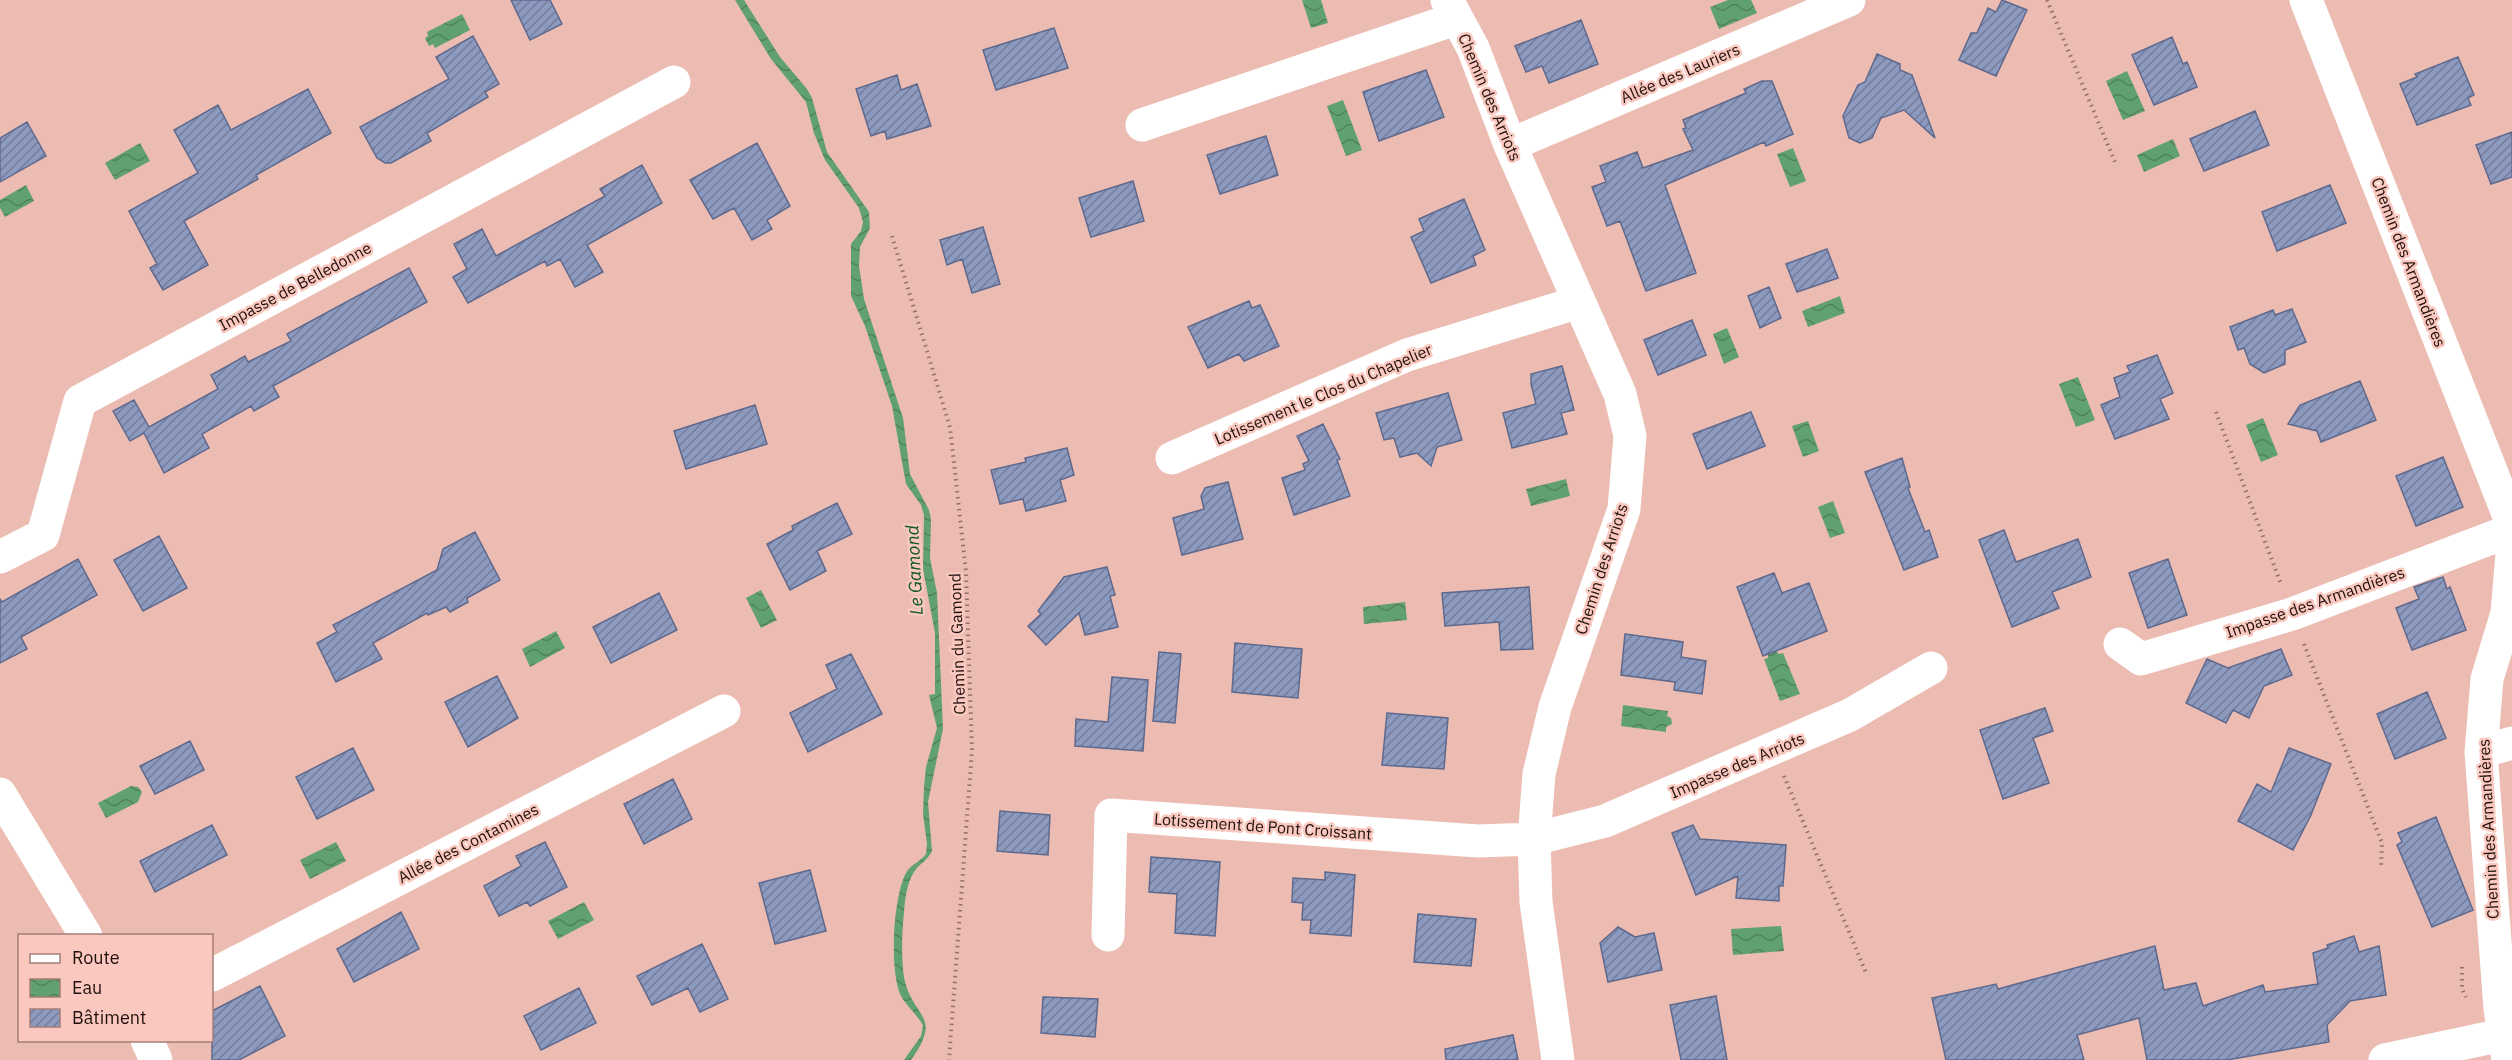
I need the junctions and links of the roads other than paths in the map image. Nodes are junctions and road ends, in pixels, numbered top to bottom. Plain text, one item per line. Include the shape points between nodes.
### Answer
1 (1849, 0) edge
2 (2306, 0) edge
3 (1451, 9) edge
4 (674, 82) dead end
5 (1142, 125) dead end
6 (1510, 145) junction
7 (1579, 302) junction
8 (1172, 458) dead end
9 (2512, 524) edge
10 (2512, 530) edge
11 (2512, 553) edge
12 (0, 557) edge
13 (2120, 644) dead end
14 (1931, 668) dead end
15 (724, 711) dead end
16 (2512, 743) edge
17 (2481, 752) junction
18 (0, 794) edge
19 (2499, 833) edge
20 (1534, 839) junction
21 (85, 934) edge
22 (1108, 935) dead end
23 (213, 974) edge
24 (147, 1042) edge
25 (2508, 1043) edge
26 (156, 1060) edge
27 (1558, 1060) edge
28 (2385, 1060) edge

1 - 6 street, Allée des Lauriers
2 - 9 street, Chemin des Armandières
3 - 5 street
3 - 6 street, Chemin des Arriots via 1473,48
4 - 12 street, Impasse de Belledonne via 80,401 43,535
6 - 7 street, Chemin des Arriots
7 - 8 street, Lotissement le Clos du Chapelier via 1407,355
7 - 20 street, Chemin des Arriots via 1620,394 1630,436 1624,509 1555,707 1539,774
10 - 13 street, Impasse des Armandières via 2292,614 2141,659
11 - 17 street, Chemin des Armandières via 2507,614 2487,679
14 - 20 street, Impasse des Arriots via 1851,715 1774,750 1605,821
15 - 23 street, Allée des Contamines
16 - 17 street
17 - 19 street, Chemin des Armandières
18 - 21 street
19 - 25 street, Chemin des Armandières
20 - 22 street, Lotissement de Pont Croissant via 1478,841 1111,815
20 - 27 street, Chemin des Arriots via 1536,902
24 - 26 street
25 - 28 street

